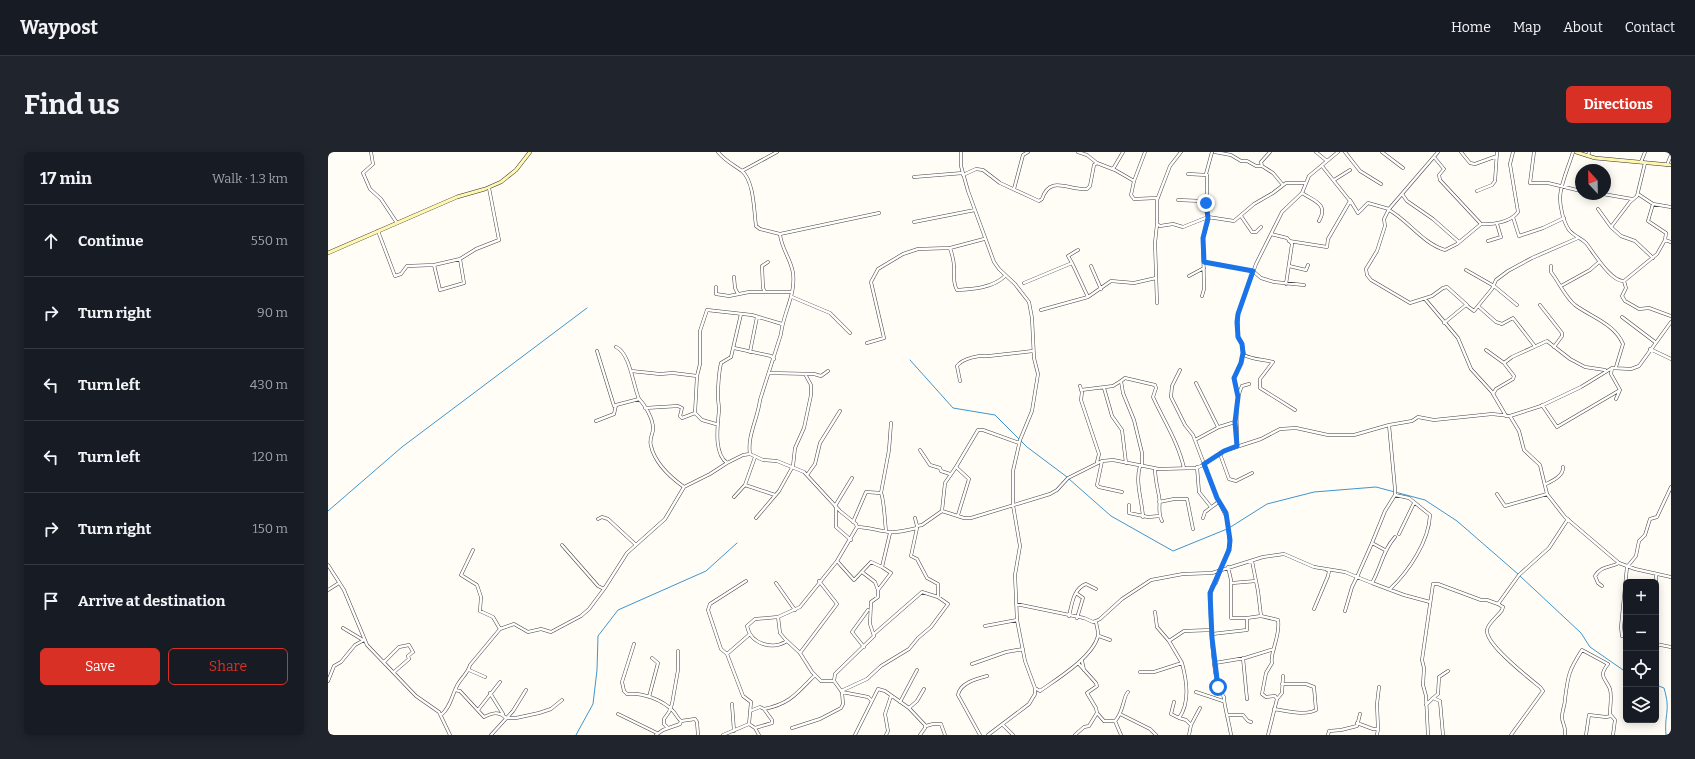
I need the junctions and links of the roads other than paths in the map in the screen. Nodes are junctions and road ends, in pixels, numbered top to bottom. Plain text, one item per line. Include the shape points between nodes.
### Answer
1 (371, 152) edge
2 (530, 152) edge
3 (718, 152) edge
4 (778, 152) edge
5 (961, 152) edge
6 (1028, 152) edge
7 (1078, 152) edge
8 (1123, 152) edge
9 (1145, 152) edge
10 (1181, 152) edge
11 (1214, 152) edge
12 (1270, 152) edge
13 (1316, 152) edge
14 (1338, 152) edge
15 (1345, 152) edge
16 (1382, 152) edge
17 (1438, 152) edge
18 (1461, 152) edge
19 (1497, 152) edge
20 (1513, 152) edge
21 (1534, 152) edge
22 (1573, 152) edge
23 (1576, 152) edge
24 (1589, 152) edge
25 (1645, 152) edge
26 (1671, 155) edge
27 (1497, 156) junction
28 (1588, 156) junction
29 (1434, 157) junction
30 (1327, 162) junction
31 (1097, 163) junction
32 (1643, 163) junction
33 (1669, 165) edge
34 (1262, 166) junction
35 (1322, 166) junction
36 (1403, 168) dead end
37 (1113, 169) junction
38 (1350, 170) dead end
39 (742, 171) junction
40 (963, 174) junction
41 (1188, 174) dead end
42 (1206, 174) junction
43 (914, 177) dead end
44 (1334, 180) junction
45 (1134, 181) junction
46 (1306, 184) junction
47 (1381, 184) dead end
48 (1283, 185) junction
49 (1562, 186) junction
50 (489, 188) junction
51 (1014, 189) junction
52 (1575, 189) edge
53 (1477, 191) dead end
54 (1302, 194) junction
55 (1402, 194) junction
56 (1638, 194) junction
57 (1611, 195) edge
58 (1157, 198) junction
59 (1632, 199) junction
60 (1178, 200) dead end
61 (1350, 200) junction
62 (1653, 204) junction
63 (1207, 206) junction
64 (1671, 207) edge
65 (1598, 209) dead end
66 (975, 210) junction
67 (1389, 210) junction
68 (878, 213) dead end
69 (1241, 216) junction
70 (1513, 217) junction
71 (1208, 218) junction
72 (1564, 218) junction
73 (1319, 221) dead end
74 (914, 222) dead end
75 (397, 224) junction
76 (1158, 224) junction
77 (1481, 224) junction
78 (1497, 224) junction
79 (1611, 227) junction
80 (1261, 228) dead end
81 (378, 231) junction
82 (780, 234) junction
83 (1271, 234) junction
84 (1578, 238) junction
85 (984, 239) junction
86 (1289, 240) junction
87 (1665, 240) junction
88 (1488, 241) dead end
89 (1459, 242) junction
90 (1671, 242) edge
91 (950, 248) junction
92 (1078, 250) dead end
93 (328, 253) edge
94 (1653, 258) junction
95 (460, 259) junction
96 (768, 262) dead end
97 (1204, 262) junction
98 (1599, 262) junction
99 (1072, 263) junction
100 (434, 265) junction
101 (1308, 265) dead end
102 (1091, 266) dead end
103 (1289, 266) junction
104 (1550, 266) dead end
105 (1204, 268) junction
106 (1466, 270) dead end
107 (1253, 271) junction
108 (1005, 276) junction
109 (1189, 276) dead end
110 (734, 277) dead end
111 (1156, 278) junction
112 (1624, 282) junction
113 (1024, 283) dead end
114 (1286, 284) junction
115 (1304, 286) dead end
116 (1494, 286) junction
117 (1561, 286) junction
118 (716, 287) dead end
119 (1101, 289) junction
120 (766, 292) junction
121 (792, 292) junction
122 (738, 294) junction
123 (1202, 296) dead end
124 (792, 297) junction
125 (1088, 297) junction
126 (1426, 299) junction
127 (1157, 303) dead end
128 (1467, 305) junction
129 (1517, 305) dead end
130 (1540, 305) dead end
131 (1478, 306) junction
132 (1041, 310) dead end
133 (741, 314) junction
134 (1671, 316) edge
135 (757, 317) junction
136 (1622, 317) dead end
137 (1671, 322) edge
138 (1444, 323) junction
139 (782, 324) junction
140 (850, 333) dead end
141 (1655, 342) junction
142 (867, 343) dead end
143 (1534, 345) junction
144 (616, 346) dead end
145 (1554, 347) junction
146 (734, 348) junction
147 (1486, 350) dead end
148 (1650, 350) junction
149 (597, 351) dead end
150 (1033, 351) junction
151 (750, 352) junction
152 (1243, 353) junction
153 (774, 359) junction
154 (1671, 359) edge
155 (1504, 363) junction
156 (1614, 368) junction
157 (1180, 370) dead end
158 (1608, 370) junction
159 (631, 371) junction
160 (828, 371) dead end
161 (768, 373) junction
162 (805, 374) junction
163 (697, 376) junction
164 (960, 381) dead end
165 (1121, 381) junction
166 (1196, 383) dead end
167 (1249, 384) dead end
168 (1104, 388) junction
169 (1620, 390) junction
170 (1493, 394) junction
171 (1238, 397) junction
172 (639, 399) junction
173 (1616, 399) dead end
174 (1542, 405) junction
175 (614, 406) junction
176 (645, 408) junction
177 (1295, 410) dead end
178 (840, 411) dead end
179 (695, 413) junction
180 (1506, 416) junction
181 (1510, 416) junction
182 (596, 421) dead end
183 (1235, 422) junction
184 (716, 424) junction
185 (890, 424) dead end
186 (1389, 425) junction
187 (1218, 427) junction
188 (1195, 440) junction
189 (1019, 443) junction
190 (1237, 446) junction
191 (920, 450) dead end
192 (750, 454) junction
193 (1220, 454) junction
194 (755, 457) junction
195 (1102, 461) junction
196 (727, 462) junction
197 (1097, 462) junction
198 (1126, 463) junction
199 (1204, 464) junction
200 (1141, 466) junction
201 (792, 467) junction
202 (956, 467) junction
203 (1197, 467) junction
204 (1563, 467) dead end
205 (1155, 468) junction
206 (1184, 468) junction
207 (1252, 473) dead end
208 (950, 474) junction
209 (808, 475) junction
210 (852, 478) dead end
211 (1546, 484) junction
212 (745, 485) junction
213 (684, 487) junction
214 (1671, 487) edge
215 (1122, 492) dead end
216 (881, 493) junction
217 (1498, 494) dead end
218 (1547, 494) junction
219 (775, 495) junction
220 (1395, 495) junction
221 (734, 497) dead end
222 (1218, 500) junction
223 (1160, 502) junction
224 (1414, 502) junction
225 (1013, 505) junction
226 (1129, 505) dead end
227 (836, 506) junction
228 (1211, 507) junction
229 (942, 511) junction
230 (958, 515) junction
231 (1143, 516) junction
232 (1160, 516) junction
233 (756, 518) dead end
234 (915, 518) dead end
235 (1203, 518) dead end
236 (598, 519) dead end
237 (1568, 519) junction
238 (1162, 520) dead end
239 (853, 522) junction
240 (857, 527) junction
241 (917, 527) junction
242 (1193, 528) dead end
243 (888, 532) junction
244 (1399, 534) dead end
245 (1395, 537) dead end
246 (851, 540) junction
247 (1372, 543) junction
248 (635, 544) junction
249 (562, 545) dead end
250 (473, 550) dead end
251 (1385, 550) junction
252 (837, 561) junction
253 (1252, 561) junction
254 (1619, 563) junction
255 (328, 565) edge
256 (882, 567) junction
257 (1228, 567) junction
258 (1627, 567) junction
259 (1323, 568) junction
260 (1219, 571) junction
261 (862, 572) junction
262 (1656, 574) junction
263 (1357, 577) junction
264 (1671, 577) edge
265 (1656, 579) edge
266 (1256, 580) junction
267 (746, 581) dead end
268 (819, 581) junction
269 (339, 583) junction
270 (1232, 583) junction
271 (1372, 583) junction
272 (776, 584) dead end
273 (1602, 586) dead end
274 (604, 589) junction
275 (1096, 589) dead end
276 (1390, 589) junction
277 (328, 590) edge
278 (878, 590) junction
279 (1076, 593) junction
280 (938, 597) junction
281 (1430, 602) junction
282 (1016, 604) junction
283 (1498, 604) junction
284 (1314, 609) dead end
285 (795, 610) junction
286 (868, 610) dead end
287 (1345, 611) dead end
288 (1155, 612) dead end
289 (1069, 616) junction
290 (1261, 616) junction
291 (778, 618) junction
292 (1077, 618) junction
293 (1247, 618) junction
294 (1017, 620) junction
295 (1096, 621) junction
296 (985, 626) dead end
297 (343, 628) dead end
298 (500, 628) junction
299 (1212, 630) junction
300 (750, 634) junction
301 (874, 634) junction
302 (1212, 634) junction
303 (1099, 636) junction
304 (1623, 636) edge
305 (364, 640) junction
306 (1110, 640) dead end
307 (1169, 641) junction
308 (787, 642) junction
309 (634, 644) dead end
310 (1659, 645) edge
311 (864, 646) junction
312 (1671, 647) edge
313 (1024, 649) junction
314 (1274, 650) junction
315 (678, 651) dead end
316 (800, 653) junction
317 (727, 654) junction
318 (652, 658) dead end
319 (1243, 658) junction
320 (1082, 661) junction
321 (384, 662) junction
322 (1078, 663) junction
323 (1182, 663) junction
324 (1215, 663) junction
325 (972, 664) dead end
326 (469, 670) junction
327 (917, 670) dead end
328 (1084, 670) junction
329 (1448, 671) dead end
330 (394, 672) junction
331 (1140, 672) dead end
332 (814, 675) junction
333 (987, 676) dead end
334 (1283, 676) dead end
335 (485, 677) dead end
336 (834, 680) junction
337 (328, 681) edge
338 (500, 682) dead end
339 (1282, 684) junction
340 (1035, 688) junction
341 (1379, 688) dead end
342 (924, 689) dead end
343 (455, 690) junction
344 (526, 690) dead end
345 (841, 692) junction
346 (1128, 692) dead end
347 (1196, 692) dead end
348 (490, 693) junction
349 (891, 696) junction
350 (649, 697) junction
351 (1433, 698) junction
352 (1277, 699) junction
353 (562, 700) dead end
354 (871, 700) junction
355 (1247, 700) dead end
356 (1223, 701) junction
357 (900, 702) junction
358 (1174, 702) dead end
359 (732, 704) dead end
360 (1426, 705) junction
361 (910, 708) junction
362 (1200, 708) dead end
363 (670, 709) junction
364 (764, 709) junction
365 (1274, 709) junction
366 (478, 710) junction
367 (749, 712) junction
368 (1097, 713) junction
369 (618, 714) dead end
370 (1120, 714) junction
371 (1360, 714) dead end
372 (441, 715) junction
373 (1228, 715) junction
374 (1612, 716) junction
375 (505, 717) junction
376 (1179, 718) junction
377 (681, 721) junction
378 (1115, 721) junction
379 (1251, 722) dead end
380 (1357, 723) junction
381 (749, 724) junction
382 (1003, 724) junction
383 (926, 726) junction
384 (1191, 726) junction
385 (668, 728) junction
386 (755, 728) junction
387 (792, 728) dead end
388 (1378, 729) junction
389 (734, 730) junction
390 (656, 734) edge
391 (450, 735) edge
392 (491, 735) edge
393 (698, 735) edge
394 (723, 735) edge
395 (759, 735) edge
396 (855, 735) edge
397 (886, 735) edge
398 (920, 735) edge
399 (945, 735) edge
400 (980, 735) edge
401 (988, 735) edge
402 (1013, 735) edge
403 (1075, 735) edge
404 (1122, 735) edge
405 (1156, 735) edge
406 (1189, 735) edge
407 (1231, 735) edge
408 (1268, 735) edge
409 (1328, 735) edge
410 (1377, 735) edge
411 (1428, 735) edge
412 (1443, 735) edge
413 (1511, 735) edge
414 (1565, 735) edge
415 (1586, 735) edge
416 (1614, 735) edge

1 - 75 street via 373,164 363,173 370,189 381,199
2 - 50 street via 510,176
3 - 39 street
4 - 39 street
5 - 40 street
6 - 51 street via 1023,155
7 - 31 street
8 - 37 street
9 - 45 street
10 - 58 street via 1170,166
11 - 34 street
11 - 42 street
12 - 34 street
13 - 30 street
14 - 30 street
15 - 47 street via 1360,171
16 - 36 street
17 - 29 street
18 - 27 street via 1470,163 1475,164
19 - 27 street
20 - 70 street via 1510,164 1519,209
21 - 49 street via 1529,183
22 - 49 street
23 - 28 street
24 - 28 street
25 - 32 street
26 - 33 street
27 - 53 street via 1495,181 1492,185
28 - 32 street
29 - 55 street
29 - 77 street via 1444,169 1439,175 1440,180
30 - 35 street
31 - 37 street
31 - 51 street via 1094,165 1090,186 1086,189 1050,186 1039,201
32 - 33 street
32 - 56 street
34 - 48 street via 1273,173
35 - 44 street
35 - 46 street via 1309,176
37 - 45 street
38 - 44 street
39 - 82 street via 750,182 756,226
40 - 43 street
40 - 51 street via 976,169 983,170 1000,183
40 - 66 street
41 - 42 street
42 - 63 street
44 - 61 street
45 - 58 street via 1131,195 1134,200
46 - 48 street via 1291,182
46 - 54 street
48 - 69 street
49 - 52 street
49 - 72 street via 1560,199
50 - 75 street via 457,197
50 - 95 street via 499,240
54 - 73 street via 1315,200 1323,210
54 - 83 street via 1282,212
55 - 67 street
55 - 89 street via 1407,201
56 - 59 street
56 - 62 street
57 - 59 street
58 - 76 street
59 - 79 street
60 - 63 street via 1202,201
61 - 67 street via 1358,213 1368,203
61 - 86 street via 1328,238 1327,247
62 - 64 street
62 - 87 street via 1648,221 1666,233
63 - 71 street
65 - 79 street
66 - 74 street
66 - 85 street
67 - 89 street via 1400,216 1417,234 1440,249 1451,248
67 - 126 street via 1384,219 1385,226 1377,252 1366,269 1367,275 1371,280 1410,303
68 - 82 street
69 - 71 street via 1234,221
69 - 80 street via 1252,232
70 - 72 street via 1519,236
70 - 78 street
71 - 76 street via 1183,227
71 - 97 street via 1203,238
72 - 84 street
75 - 81 street
76 - 111 street via 1155,243
77 - 78 street
77 - 89 street
78 - 88 street via 1501,237
79 - 94 street via 1621,236 1635,241
81 - 93 street
81 - 100 street via 395,276 401,274 407,266
82 - 121 street via 781,244 793,272
83 - 86 street
83 - 107 street
84 - 98 street via 1585,242
84 - 116 street via 1519,264 1496,280
85 - 91 street
85 - 108 street via 994,262
86 - 103 street via 1293,249
87 - 90 street
87 - 94 street
91 - 108 street via 955,269 954,285 957,290 992,285
91 - 142 street via 918,249 903,254 878,269 871,282 884,338
92 - 99 street via 1068,256
94 - 112 street
95 - 100 street
95 - 100 street via 464,283 440,290
96 - 120 street via 763,264 762,268 763,288
97 - 105 street
97 - 107 street
98 - 112 street
98 - 117 street
99 - 113 street
99 - 125 street
101 - 103 street via 1306,270
102 - 119 street
103 - 114 street
104 - 117 street via 1551,272
105 - 109 street
105 - 123 street
106 - 116 street
107 - 114 street via 1261,278
107 - 152 street via 1237,322
108 - 150 street via 1015,284 1028,302 1032,318
110 - 122 street
111 - 119 street via 1134,283 1111,281
111 - 127 street
112 - 134 street via 1624,301 1639,310 1649,308
114 - 115 street
116 - 129 street
116 - 131 street
117 - 156 street via 1576,305 1619,336 1623,344
118 - 122 street via 716,294 719,295
119 - 125 street
120 - 121 street
120 - 122 street
121 - 124 street
124 - 139 street
124 - 140 street via 830,313
125 - 132 street
126 - 128 street via 1447,287
126 - 138 street
128 - 131 street via 1474,311
128 - 138 street
130 - 145 street via 1562,333
131 - 143 street via 1496,322 1502,324 1513,318
133 - 135 street
133 - 146 street
133 - 163 street via 707,310 700,332 700,364
135 - 139 street
135 - 151 street
136 - 141 street
137 - 141 street
138 - 170 street via 1458,338 1471,369
139 - 153 street via 782,334
141 - 148 street
143 - 145 street via 1547,341
143 - 155 street
144 - 159 street via 623,352
145 - 158 street via 1585,367
146 - 151 street
146 - 184 street via 731,357 721,363
147 - 155 street
148 - 154 street
148 - 156 street via 1635,368
149 - 175 street
150 - 164 street via 983,355 961,360 957,366
150 - 189 street via 1038,374 1037,386 1032,411
151 - 153 street via 771,356
152 - 171 street via 1234,378
152 - 177 street via 1254,360 1272,362 1260,379 1260,388
153 - 161 street
155 - 170 street via 1514,377
156 - 158 street
156 - 169 street via 1611,374
157 - 188 street via 1172,386 1171,397
158 - 174 street
159 - 163 street
159 - 172 street
160 - 162 street via 821,376
161 - 162 street
161 - 192 street via 750,439
162 - 201 street via 811,385 811,395
163 - 179 street
165 - 168 street
165 - 200 street via 1142,453
165 - 206 street via 1125,378 1155,385 1153,398 1182,455
166 - 187 street
167 - 171 street via 1242,386
168 - 197 street via 1081,388 1081,400 1099,454
168 - 198 street via 1112,416 1122,430
169 - 173 street
169 - 174 street via 1557,427
170 - 180 street
171 - 183 street
172 - 175 street
172 - 176 street
174 - 181 street
175 - 182 street via 614,414
176 - 179 street via 678,406 682,408 682,418
176 - 213 street via 652,422 651,446 655,455 661,466
178 - 209 street via 820,443
179 - 184 street via 702,420
180 - 181 street
180 - 186 street via 1492,414 1434,420 1418,417 1412,421
181 - 211 street via 1519,431 1524,450 1540,465
183 - 187 street
183 - 190 street
184 - 196 street via 721,455
185 - 216 street via 889,450
186 - 190 street via 1354,435 1328,435 1296,428 1280,429 1261,439
186 - 220 street
187 - 188 street
188 - 199 street
189 - 202 street via 1007,437 978,430
189 - 225 street via 1013,471
190 - 193 street
191 - 208 street via 930,465
192 - 194 street
192 - 196 street
193 - 199 street
193 - 207 street via 1229,479 1236,481
194 - 201 street
194 - 212 street
195 - 197 street
195 - 198 street
195 - 215 street via 1098,487
196 - 213 street
197 - 225 street via 1068,478 1050,494
198 - 200 street
199 - 203 street
199 - 222 street
200 - 205 street
200 - 231 street via 1138,473
201 - 209 street
201 - 219 street
202 - 208 street
202 - 230 street via 969,479
203 - 206 street
203 - 228 street via 1200,492
204 - 211 street via 1560,474
205 - 206 street
205 - 223 street via 1155,483
208 - 229 street via 945,483
209 - 227 street
210 - 227 street
211 - 218 street
212 - 219 street
212 - 221 street
213 - 248 street via 664,519
214 - 258 street via 1657,517 1650,519 1639,541 1636,556
216 - 239 street via 866,492
216 - 243 street
217 - 218 street via 1505,506
218 - 237 street
219 - 233 street
220 - 224 street via 1409,498
220 - 247 street via 1385,511
222 - 228 street
222 - 260 street via 1226,513 1230,540 1229,550
223 - 232 street
223 - 242 street via 1187,499
224 - 244 street
224 - 276 street via 1430,515 1430,522 1413,562
225 - 230 street via 976,517 964,518
225 - 282 street via 1020,546 1015,575
226 - 231 street via 1130,513
227 - 239 street
227 - 246 street via 836,527
228 - 235 street
229 - 230 street
229 - 241 street
231 - 232 street
232 - 238 street
234 - 241 street
236 - 248 street via 608,519
237 - 254 street
237 - 283 street via 1549,548 1522,572
239 - 240 street
240 - 243 street
240 - 246 street
241 - 243 street
241 - 280 street via 912,556 918,559 927,578 938,584
243 - 256 street
245 - 251 street
246 - 252 street
247 - 251 street
247 - 263 street
248 - 274 street via 626,553
249 - 274 street via 598,586
250 - 298 street via 461,575 477,585 481,597 480,611 493,617
251 - 271 street
252 - 261 street via 854,580
252 - 268 street
253 - 257 street
253 - 259 street via 1284,554 1314,567
253 - 266 street
254 - 258 street
254 - 273 street via 1602,568 1595,576
255 - 269 street
256 - 261 street via 871,562
256 - 278 street via 891,573
257 - 260 street
257 - 270 street
258 - 262 street
258 - 304 street via 1621,627
259 - 263 street
259 - 284 street via 1329,571
260 - 295 street via 1151,580 1122,599
260 - 299 street via 1210,593
261 - 278 street via 875,582
262 - 264 street
262 - 265 street
263 - 271 street
263 - 287 street
266 - 270 street
266 - 290 street
267 - 317 street via 710,604 708,610 721,649
268 - 285 street
268 - 316 street via 837,604
269 - 277 street
269 - 305 street via 356,616
270 - 293 street via 1231,618
271 - 276 street
272 - 285 street
274 - 298 street via 581,616 553,632 541,629 528,632 514,624
275 - 279 street via 1086,584
276 - 281 street
278 - 301 street via 878,597 872,601 871,607 870,624
279 - 289 street
279 - 292 street via 1083,598
280 - 301 street via 922,592
280 - 345 street via 948,604 931,627 913,645 881,666 867,679
281 - 283 street via 1433,584 1438,584
281 - 360 street via 1422,660
282 - 289 street
282 - 294 street
283 - 413 street via 1503,607 1502,610 1486,632 1509,662 1543,691
285 - 291 street
286 - 311 street via 852,632
288 - 307 street via 1157,627
289 - 292 street
290 - 293 street
290 - 314 street via 1278,620 1278,636
291 - 300 street via 752,621 747,626
291 - 308 street via 780,633
292 - 295 street
293 - 302 street via 1247,630
294 - 296 street
294 - 313 street
295 - 303 street
297 - 305 street
298 - 326 street via 470,665
299 - 302 street
299 - 307 street via 1184,631
300 - 308 street via 766,645 780,646
300 - 317 street
301 - 311 street via 871,641
302 - 324 street
303 - 306 street
303 - 320 street
305 - 321 street
305 - 337 street via 355,644 341,662 334,666
307 - 323 street
308 - 316 street
309 - 350 street via 622,684 625,693
310 - 312 street
311 - 336 street via 834,674
313 - 325 street via 992,656
313 - 340 street via 1025,661
314 - 319 street
314 - 352 street via 1262,694 1266,697 1275,696
315 - 363 street via 678,670
316 - 332 street
317 - 367 street via 743,696 751,702
318 - 350 street via 658,663
319 - 324 street
319 - 355 street
320 - 322 street
320 - 328 street
321 - 330 street
321 - 330 street via 399,647 409,645 413,652
322 - 328 street
322 - 340 street via 1040,691
323 - 331 street via 1154,672
323 - 376 street via 1186,678 1186,703
324 - 356 street via 1218,689 1223,694
326 - 335 street
326 - 343 street
327 - 357 street
328 - 368 street via 1096,682 1097,686 1087,693
329 - 351 street via 1439,677 1438,694
330 - 372 street via 416,696
332 - 336 street via 824,682
332 - 364 street via 791,700
333 - 400 street via 967,683 958,691
334 - 339 street
336 - 345 street
338 - 348 street
339 - 352 street via 1282,693
339 - 365 street via 1306,684 1314,687 1316,710 1295,712
340 - 382 street via 1035,694 1029,704
341 - 388 street
342 - 361 street
343 - 366 street via 460,691
343 - 372 street via 449,705
344 - 375 street via 513,711
345 - 354 street via 868,697
345 - 387 street via 841,708 820,719
346 - 370 street via 1124,696
347 - 356 street
348 - 366 street
348 - 375 street
349 - 354 street via 878,689
349 - 357 street
349 - 397 street via 884,717 888,731
350 - 363 street
351 - 360 street
351 - 412 street via 1440,701
352 - 365 street
353 - 375 street via 551,709 539,713 516,718
354 - 396 street via 868,712
356 - 373 street
357 - 361 street
358 - 376 street via 1171,714
359 - 389 street
360 - 411 street
361 - 383 street
362 - 384 street
363 - 377 street
363 - 385 street via 664,719 664,724
364 - 367 street via 760,707
364 - 386 street via 772,723
365 - 408 street
366 - 375 street via 484,717 498,713
367 - 381 street
368 - 378 street via 1104,721
368 - 403 street via 1089,726
369 - 390 street
370 - 378 street
370 - 405 street via 1150,729
371 - 380 street
372 - 391 street
373 - 379 street via 1243,715
373 - 407 street
374 - 414 street via 1610,690 1603,680 1603,670 1608,664 1582,650 1569,672 1566,684 1562,719 1566,726
374 - 415 street via 1606,718 1590,715
374 - 416 street via 1615,720
375 - 392 street
376 - 384 street via 1186,720
377 - 385 street via 680,724
377 - 393 street via 697,720
378 - 404 street
380 - 388 street
380 - 409 street via 1352,728 1329,731
381 - 386 street
381 - 389 street
382 - 401 street
382 - 402 street
383 - 398 street
383 - 399 street via 941,724
384 - 406 street
385 - 390 street
386 - 395 street
388 - 410 street
389 - 394 street

